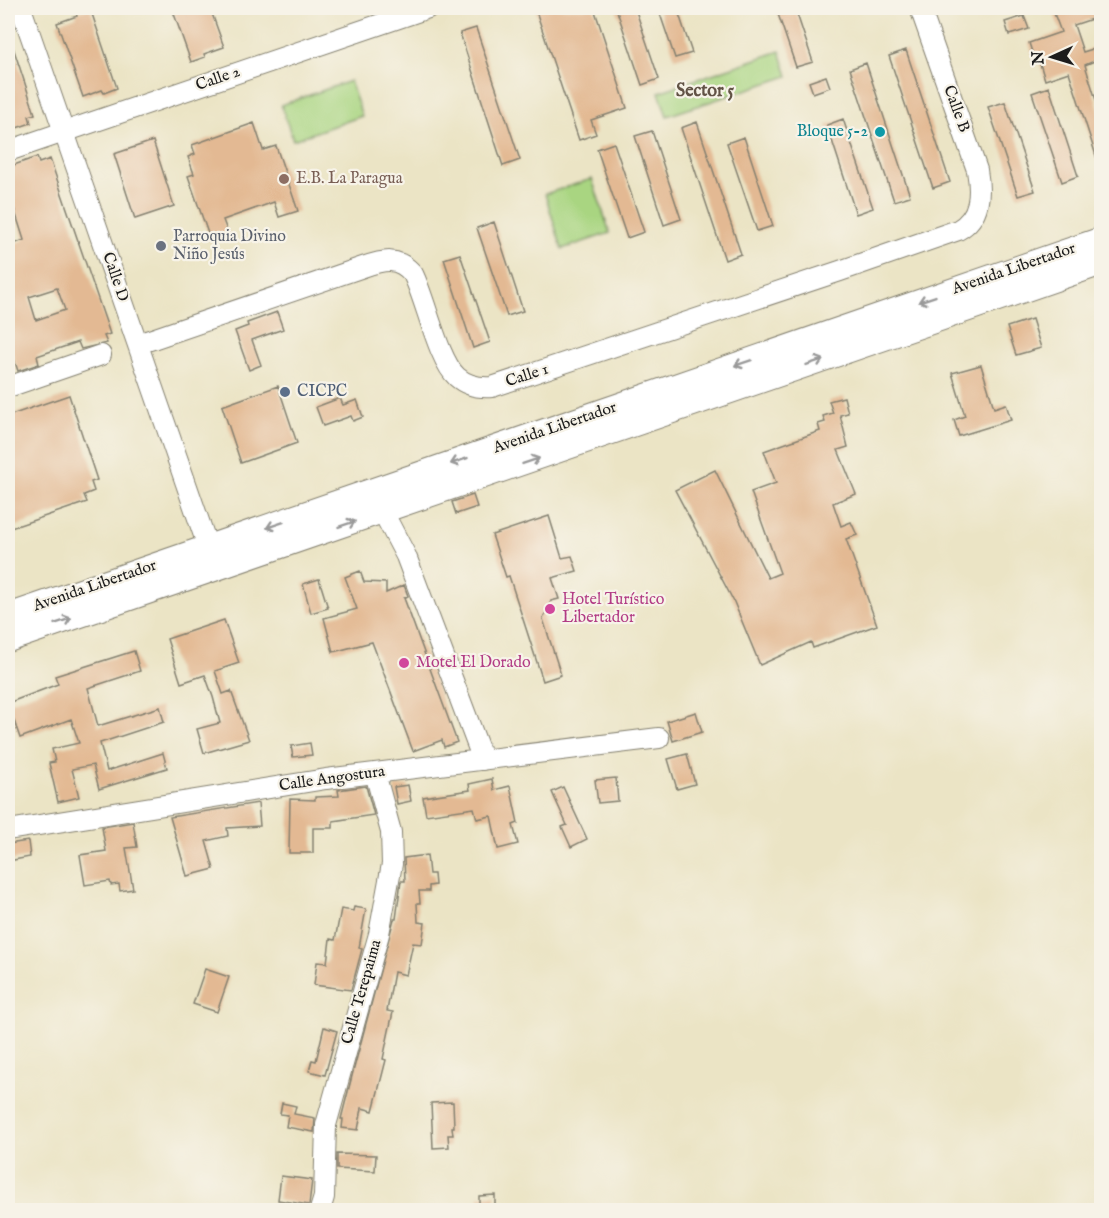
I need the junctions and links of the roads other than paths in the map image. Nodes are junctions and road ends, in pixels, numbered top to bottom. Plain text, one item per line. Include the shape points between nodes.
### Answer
1 (21, 8) edge
2 (428, 8) edge
3 (920, 8) edge
4 (64, 131) junction
5 (8, 151) edge
6 (975, 213) joint
7 (1101, 239) edge
8 (1101, 263) edge
9 (138, 344) junction
10 (101, 355) dead end
11 (8, 387) edge
12 (383, 512) junction
13 (212, 558) junction
14 (8, 616) edge
15 (8, 640) edge
16 (659, 738) dead end
17 (483, 760) junction
18 (375, 773) junction
19 (8, 830) edge
20 (320, 1210) edge

1 - 4 street, Calle D
2 - 4 street, Calle 2
3 - 6 street, Calle B via 977,170 979,195
4 - 5 street, Calle 2
4 - 9 street, Calle D
6 - 9 street, Calle 1 via 964,226 938,238 492,387 474,386 452,372 413,274 395,261 373,263
7 -> 13 main road, Avenida Libertador
12 -> 8 main road, Avenida Libertador
9 - 13 street, Calle D
10 - 11 street
13 -> 12 main road, Avenida Libertador
12 - 17 street via 406,556
13 - 14 main road, Avenida Libertador
15 -> 13 main road, Avenida Libertador
16 - 17 street, Calle Angostura
17 - 18 street, Calle Angostura
18 - 19 street, Calle Angostura
18 - 20 street, Calle Terepaima via 391,832 392,864 379,934 326,1125 324,1197

